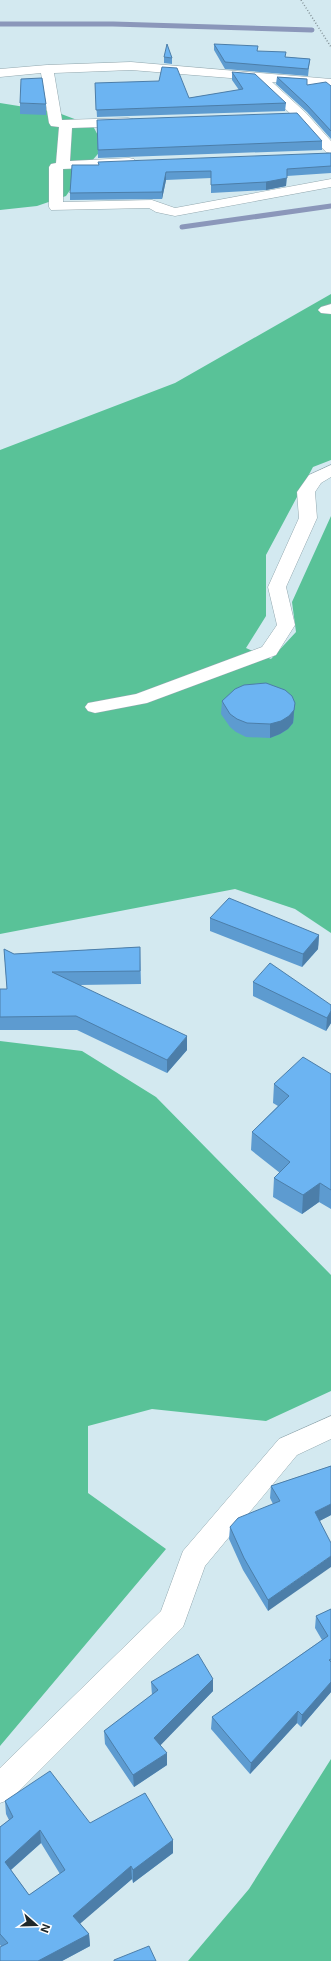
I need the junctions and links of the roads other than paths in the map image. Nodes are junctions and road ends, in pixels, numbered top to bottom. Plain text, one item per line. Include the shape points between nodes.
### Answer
1 (47, 69) junction
2 (0, 73) edge
3 (259, 77) junction
4 (331, 83) edge
5 (285, 116) edge
6 (301, 116) junction
7 (144, 121) edge
8 (66, 124) junction
9 (331, 149) edge
10 (331, 155) edge
11 (315, 156) edge
12 (142, 162) edge
13 (63, 165) junction
14 (331, 183) edge
15 (331, 470) edge
16 (95, 707) dead end
17 (331, 1427) edge
18 (0, 1788) edge

1 - 2 street
1 - 3 street via 131,66
1 - 8 street via 56,123
3 - 4 street
3 - 6 street
5 - 6 street
6 - 9 street
7 - 8 street
8 - 13 street
10 - 11 street
12 - 13 street
13 - 14 street via 56,167 56,207 152,204 175,212
15 - 16 street via 316,479 306,492 308,518 277,587 286,625 269,651 140,699
17 - 18 street via 288,1446 193,1560 173,1618

